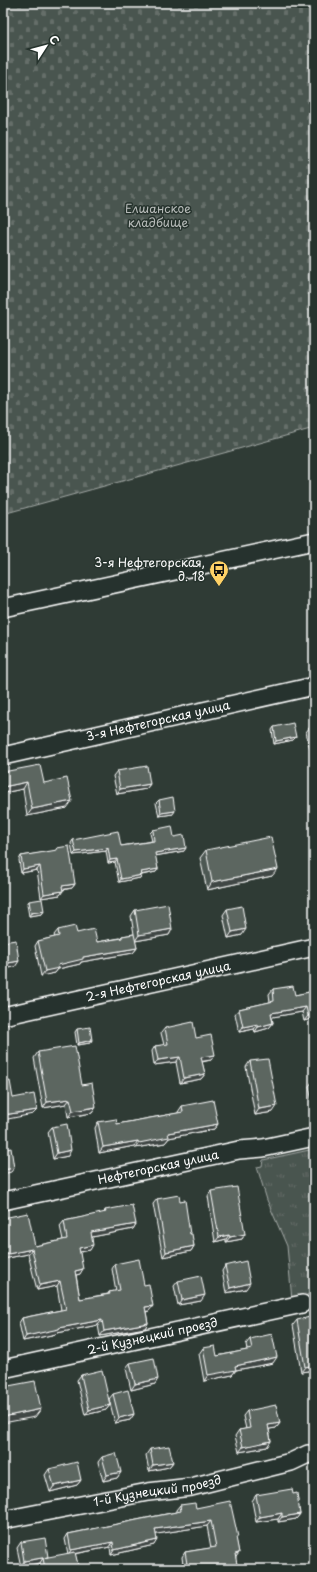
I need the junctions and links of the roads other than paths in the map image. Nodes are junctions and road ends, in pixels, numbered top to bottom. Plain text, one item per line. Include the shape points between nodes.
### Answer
1 (314, 541) edge
2 (3, 608) edge
3 (314, 686) edge
4 (3, 756) edge
5 (314, 947) edge
6 (3, 1016) edge
7 (314, 1137) edge
8 (3, 1201) edge
9 (302, 1304) dead end
10 (3, 1369) edge
11 (308, 1454) dead end
12 (3, 1520) edge

1 - 2 street
3 - 4 street, 3-я Нефтегорская улица
5 - 6 street, 2-я Нефтегорская улица
7 - 8 street, Нефтегорская улица via 263,1148 239,1150
9 - 10 street, 2-й Кузнецкий проезд
11 - 12 street, 1-й Кузнецкий проезд via 291,1462 191,1487 148,1492

